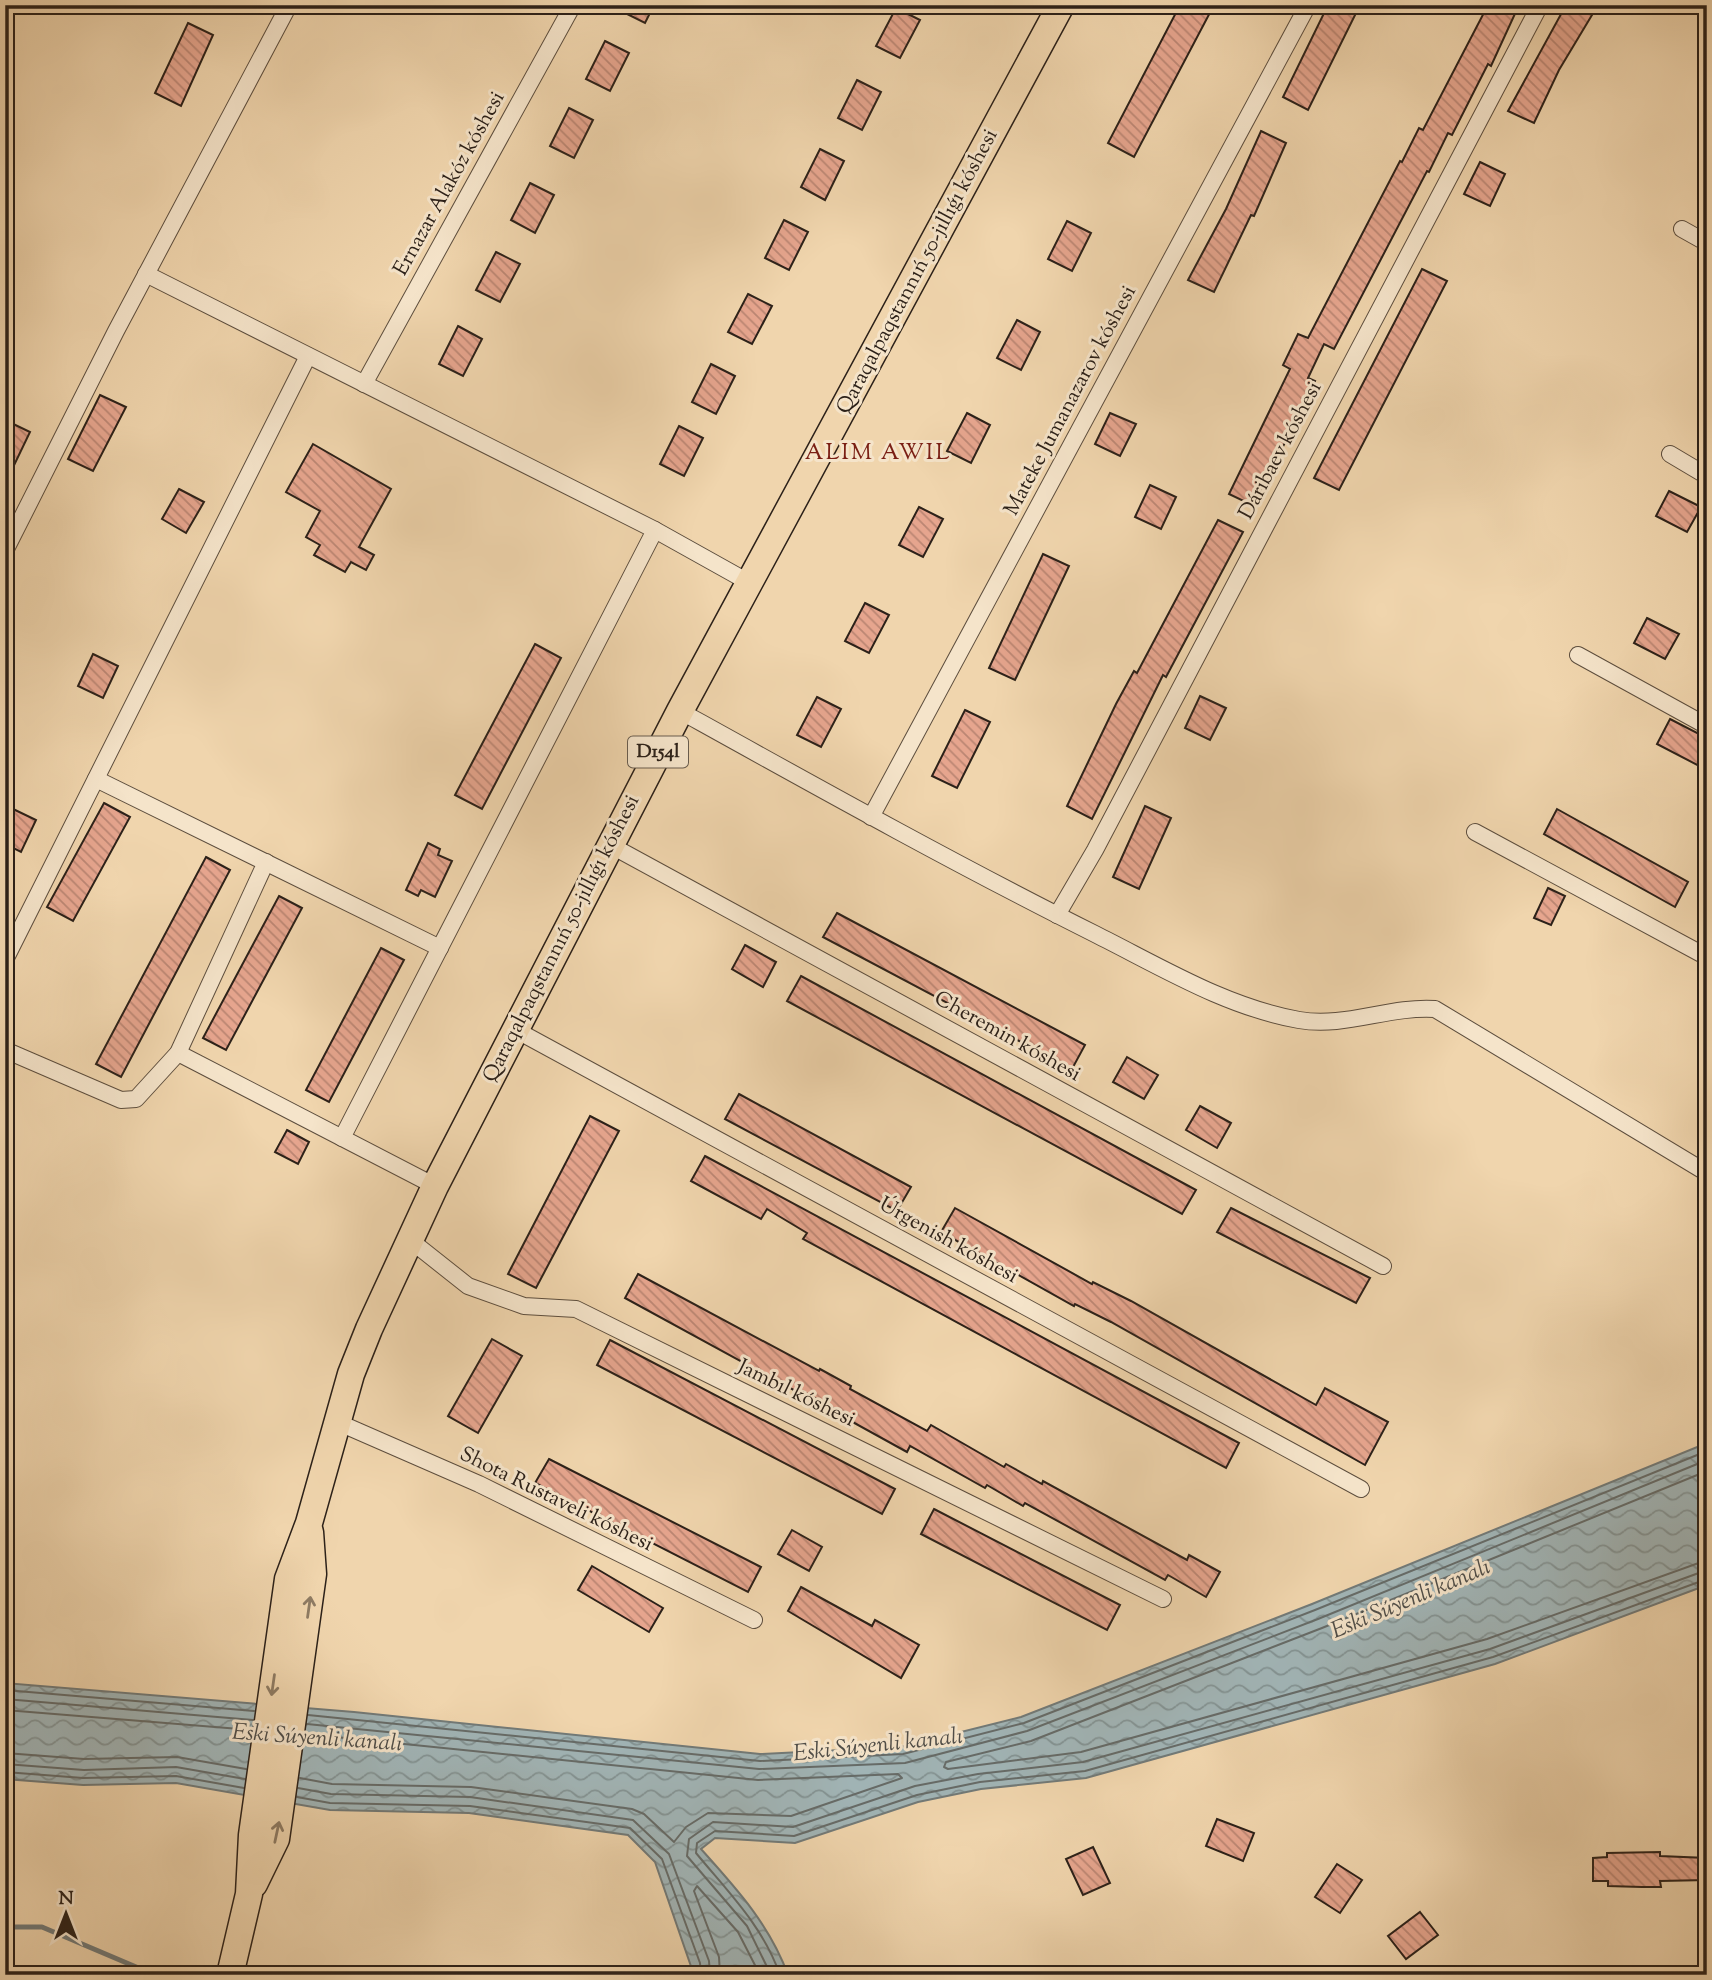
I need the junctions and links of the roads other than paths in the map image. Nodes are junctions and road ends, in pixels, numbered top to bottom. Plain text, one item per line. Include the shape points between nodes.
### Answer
1 (289, 5) edge
2 (573, 5) edge
3 (1061, 5) edge
4 (1308, 5) edge
5 (1539, 5) edge
6 (1682, 229) dead end
7 (1707, 243) edge
8 (146, 274) junction
9 (308, 356) junction
10 (364, 384) junction
11 (1670, 454) dead end
12 (1707, 476) edge
13 (655, 530) junction
14 (5, 551) edge
15 (750, 583) junction
16 (1578, 654) dead end
17 (680, 711) junction
18 (1707, 726) edge
19 (96, 779) junction
20 (872, 817) junction
21 (1475, 832) dead end
22 (610, 845) junction
23 (265, 862) junction
24 (1057, 915) junction
25 (440, 948) junction
26 (1707, 957) edge
27 (5, 960) edge
28 (514, 1029) junction
29 (5, 1050) edge
30 (178, 1053) junction
31 (342, 1138) junction
32 (1707, 1173) edge
33 (435, 1186) junction
34 (410, 1240) junction
35 (1383, 1266) dead end
36 (337, 1422) junction
37 (1361, 1489) dead end
38 (1163, 1600) dead end
39 (754, 1620) dead end
40 (230, 1975) edge

1 - 8 street
2 - 10 street, Ernazar Alakóz kóshesi
3 - 15 main road, Qaraqalpaqstannıń 50-jıllıǵı kóshesi / D154l
4 - 20 street, Mateke Jumanazarov kóshesi
5 - 24 street, Dáribaev kóshesi
6 - 7 street
8 - 9 street
8 - 14 street
9 - 10 street
9 - 19 street
10 - 13 street
11 - 12 street
13 - 15 street
13 - 25 street
15 - 17 main road, Qaraqalpaqstannıń 50-jıllıǵı kóshesi / D154l
16 - 18 street
17 - 20 street
17 - 22 main road, Qaraqalpaqstannıń 50-jıllıǵı kóshesi / D154l
19 - 23 street
19 - 27 street
20 - 24 street
21 - 26 street
22 - 28 main road, Qaraqalpaqstannıń 50-jıllıǵı kóshesi / D154l
22 - 35 street, Cheremin kóshesi
23 - 25 street
23 - 30 street
24 - 32 street via 1230,1002 1301,1021 1348,1021 1409,1007 1435,1009
25 - 31 street
28 - 33 main road, Qaraqalpaqstannıń 50-jıllıǵı kóshesi / D154l
28 - 37 street, Úrgenish kóshesi
29 - 30 street via 121,1100 136,1099
30 - 31 street
31 - 33 street
33 - 34 main road, Qaraqalpaqstannıń 50-jıllıǵı kóshesi / D154l
34 - 36 main road, Qaraqalpaqstannıń 50-jıllıǵı kóshesi / D154l via 369,1329
34 - 38 street, Jambıl kóshesi via 468,1286 524,1306 576,1309
36 - 39 street, Shota Rustaveli kóshesi via 479,1484
36 - 40 main road, Qaraqalpaqstannıń 50-jıllıǵı kóshesi / D154l via 288,1579 252,1835 249,1894

